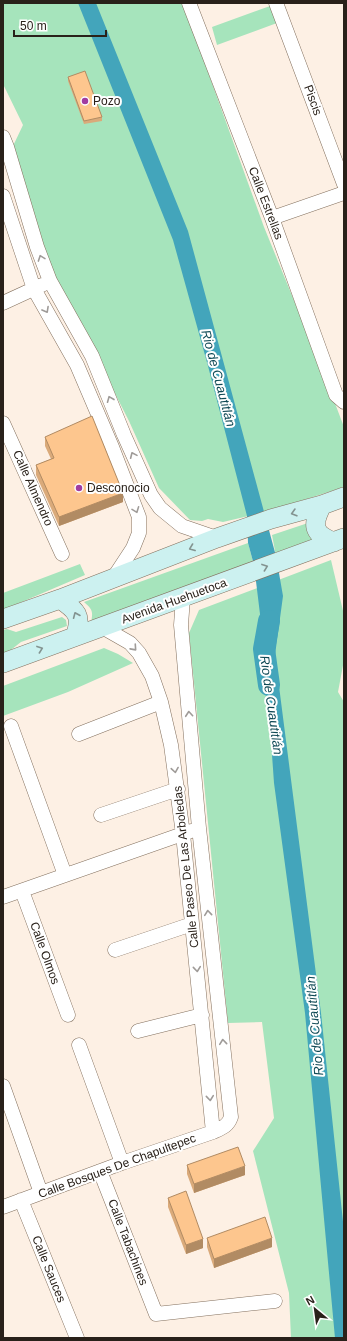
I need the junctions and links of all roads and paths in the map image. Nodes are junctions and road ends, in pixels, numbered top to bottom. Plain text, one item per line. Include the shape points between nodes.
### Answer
1 (189, 3) edge
2 (276, 3) edge
3 (3, 137) edge
4 (344, 184) edge
5 (344, 193) edge
6 (3, 196) edge
7 (272, 218) junction
8 (50, 281) junction
9 (34, 288) junction
10 (3, 303) edge
11 (92, 356) junction
12 (76, 365) junction
13 (344, 402) edge
14 (3, 423) edge
15 (344, 497) edge
16 (322, 505) junction
17 (217, 538) junction
18 (339, 540) edge
19 (62, 554) dead end
20 (114, 578) junction
21 (183, 598) junction
22 (60, 599) junction
23 (3, 619) edge
24 (102, 627) junction
25 (75, 636) junction
26 (3, 663) edge
27 (161, 702) junction
28 (11, 726) dead end
29 (79, 734) dead end
30 (178, 789) junction
31 (101, 815) dead end
32 (199, 828) junction
33 (183, 834) junction
34 (65, 875) junction
35 (22, 890) junction
36 (3, 897) edge
37 (192, 924) junction
38 (115, 950) dead end
39 (68, 1015) dead end
40 (202, 1015) junction
41 (138, 1031) dead end
42 (79, 1045) dead end
43 (3, 1086) edge
44 (229, 1122) joint
45 (213, 1132) junction
46 (122, 1163) junction
47 (100, 1171) junction
48 (41, 1193) junction
49 (21, 1200) junction
50 (3, 1207) edge
51 (275, 1301) dead end
52 (76, 1338) edge

1 - 7 street, Calle Estrellas
2 - 4 street, Piscis
8 -> 3 street
5 - 7 street
6 - 9 street
7 - 13 street, Calle Estrellas via 336,395
8 - 9 street
8 - 11 street
9 - 10 street
9 -> 12 street
11 - 12 street
17 -> 11 street via 182,526 170,518 154,500 124,436
12 -> 20 street via 139,517 139,534
14 - 19 street, Calle Almendro
15 - 16 main road
16 -> 17 main road
16 - 18 main road via 316,516 316,528 322,538
17 -> 20 main road
21 -> 18 main road, Avenida Huehuetoca
20 - 22 main road
21 - 24 main road, Avenida Huehuetoca
32 -> 21 street, Calle Paseo De Las Arboledas via 181,625
22 - 23 main road
25 -> 22 main road via 79,626 78,616 72,607
24 - 25 main road, Avenida Huehuetoca
24 -> 27 street, Calle Paseo De Las Arboledas via 130,643 139,653 152,676
26 -> 25 main road, Avenida Huehuetoca
27 - 29 street
27 -> 30 street, Calle Paseo De Las Arboledas
28 - 34 street
30 - 31 street
30 - 33 street, Calle Paseo De Las Arboledas
32 - 33 street
44 -> 32 street, Calle Paseo De Las Arboledas via 231,1117
33 - 34 street
33 - 37 street, Calle Paseo De Las Arboledas
34 - 35 street
35 - 36 street
35 - 39 street, Calle Olmos
37 - 38 street
37 -> 40 street, Calle Paseo De Las Arboledas
40 - 41 street
40 -> 45 street, Calle Paseo De Las Arboledas
42 - 46 street
43 - 48 street
44 - 45 street, Calle Bosques De Chapultepec
45 - 46 street, Calle Bosques De Chapultepec
46 - 47 street, Calle Bosques De Chapultepec
47 - 48 street, Calle Bosques De Chapultepec
47 - 51 street, Calle Tabachines via 156,1314
48 - 49 street, Calle Bosques De Chapultepec
49 - 50 street, Calle Bosques De Chapultepec
49 - 52 street, Calle Sauces

